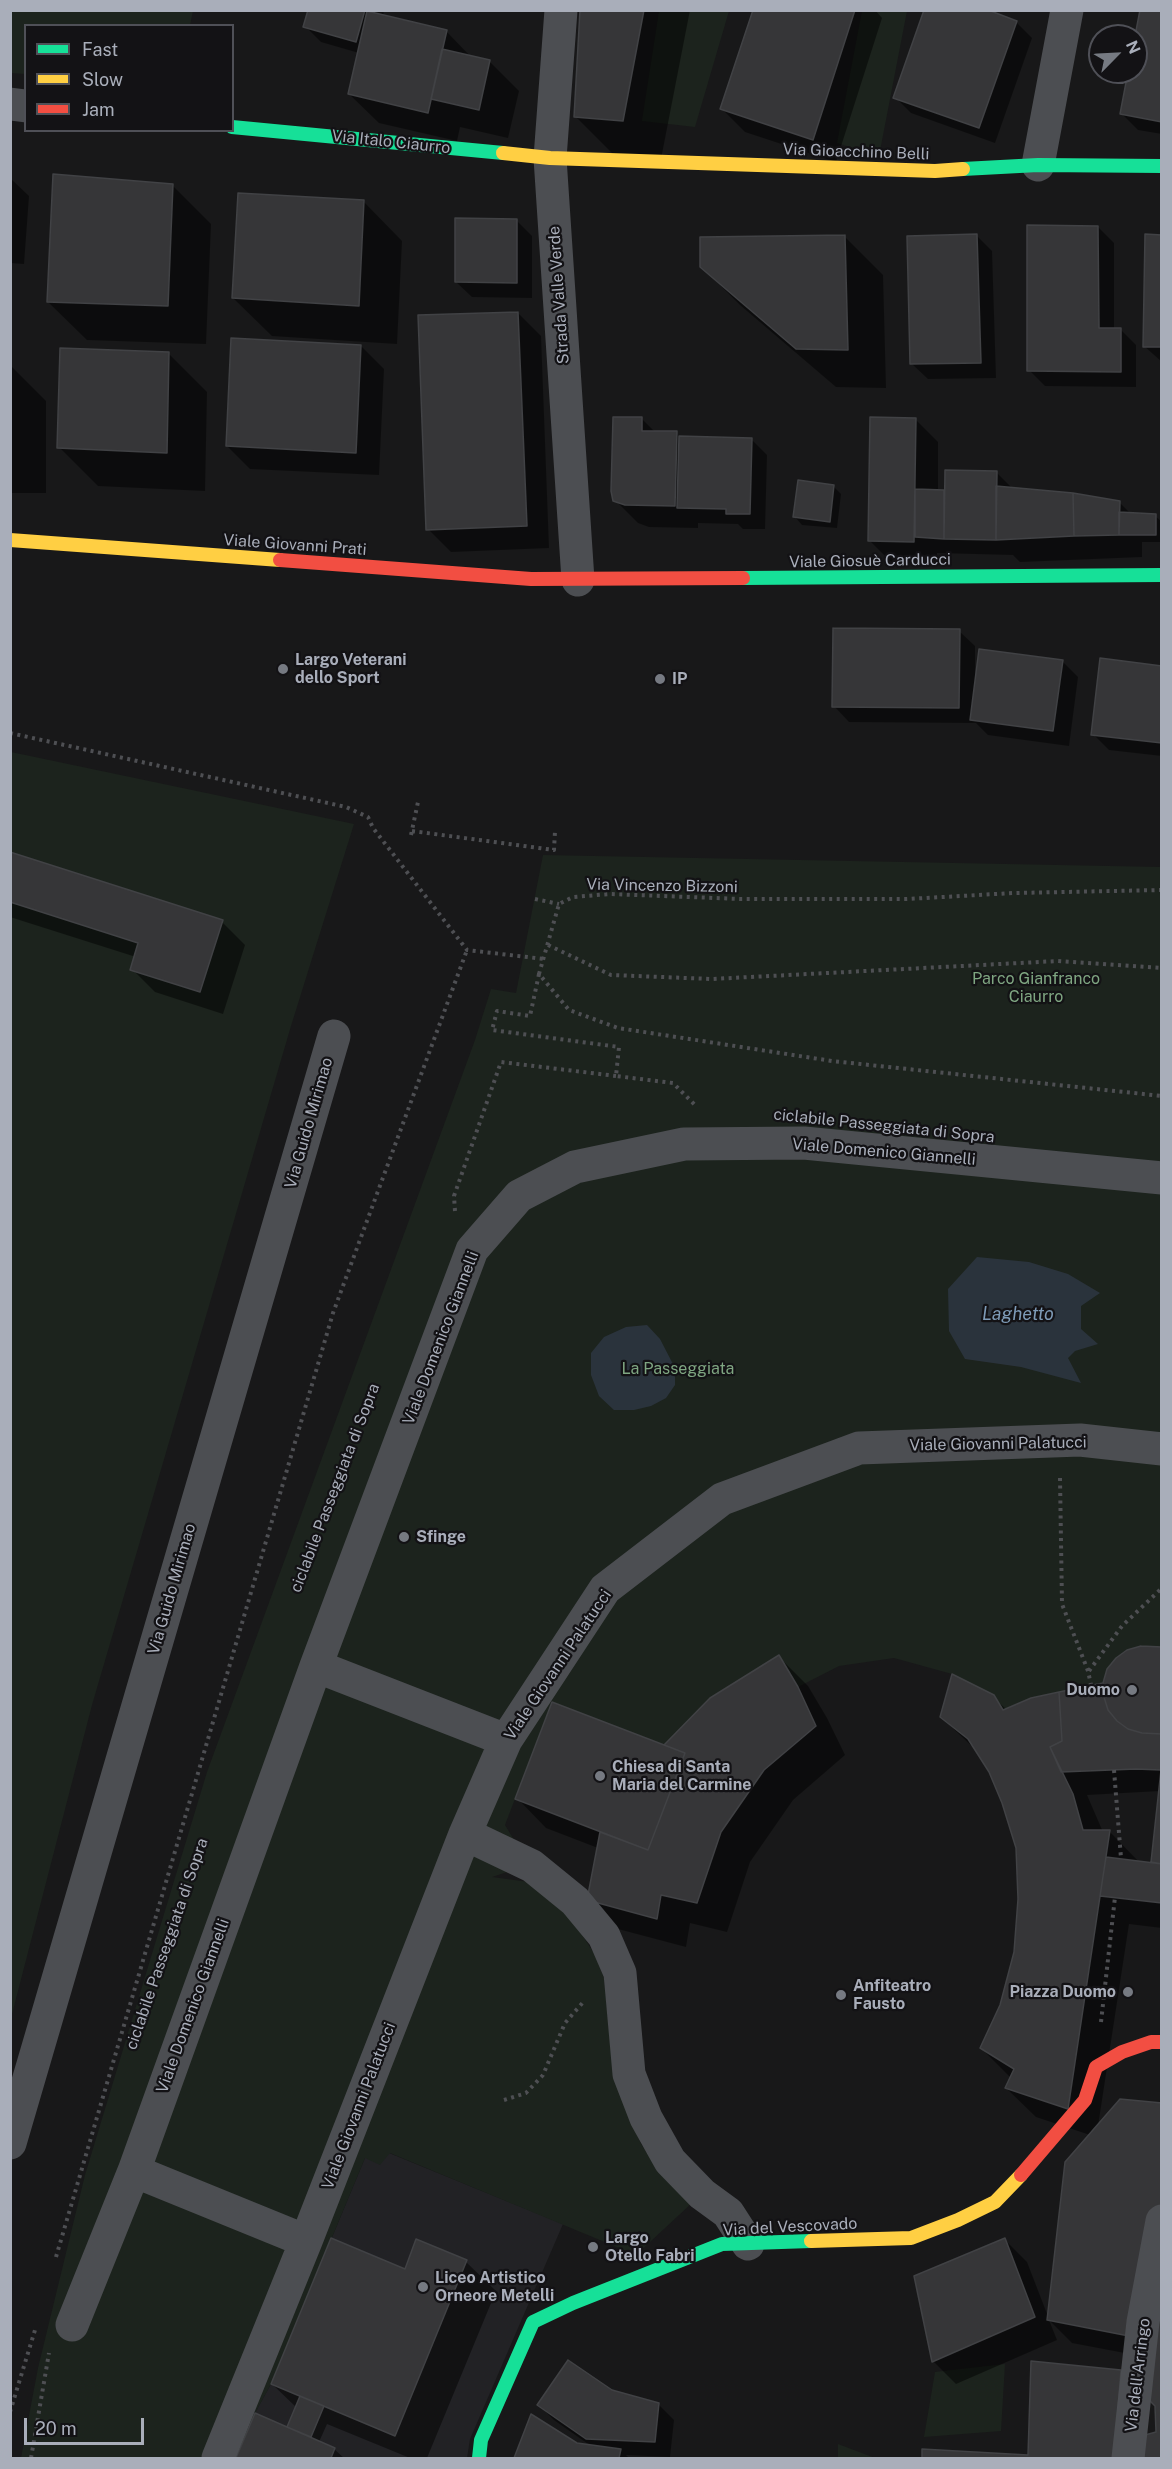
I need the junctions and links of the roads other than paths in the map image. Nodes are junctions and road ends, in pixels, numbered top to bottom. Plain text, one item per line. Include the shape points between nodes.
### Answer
1 (561, 10) edge
2 (1067, 10) edge
3 (234, 127) edge
4 (550, 158) junction
5 (1038, 165) junction
6 (1161, 166) edge
7 (10, 540) edge
8 (1161, 575) edge
9 (578, 580) junction
10 (334, 1036) dead end
11 (1161, 1178) edge
12 (1161, 1449) edge
13 (316, 1666) junction
14 (506, 1740) junction
15 (465, 1834) junction
16 (1161, 2042) edge
17 (10, 2142) edge
18 (134, 2171) junction
19 (1161, 2221) edge
20 (306, 2241) junction
21 (767, 2249) junction
22 (72, 2325) dead end
23 (218, 2458) edge
24 (479, 2458) edge
25 (1128, 2458) edge

1 - 4 street, Strada Valle Verde
2 - 5 street
3 - 4 street, Via Italo Ciaurro
4 - 5 street, Via Gioacchino Belli via 935,171
4 - 9 street, Strada Valle Verde
5 - 6 street, Via Gioacchino Belli
7 - 9 street, Viale Giovanni Prati
8 - 9 street, Viale Giosuè Carducci
10 - 17 street, Via Guido Mirimao
11 - 13 street, Viale Domenico Giannelli via 804,1143 718,1143 684,1144 575,1167 519,1196 472,1250
12 - 14 street, Viale Giovanni Palatucci via 1080,1440 859,1448 722,1499 605,1589
13 - 14 street
13 - 18 street, Viale Domenico Giannelli
14 - 15 street, Viale Giovanni Palatucci
15 - 20 street, Viale Giovanni Palatucci
15 - 21 street via 532,1866 575,1901 604,1936 620,1973 629,2074 646,2118 670,2162
16 - 21 street, Via del Vescovado via 1122,2052 1096,2067 1085,2100 1032,2165 995,2202 911,2238
18 - 20 street
18 - 22 street, Viale Domenico Giannelli
19 - 25 street, Via dell'Arringo via 1143,2322
20 - 23 street, Viale Giovanni Palatucci
21 - 24 street, Via del Vescovado via 722,2244 533,2322 481,2440

